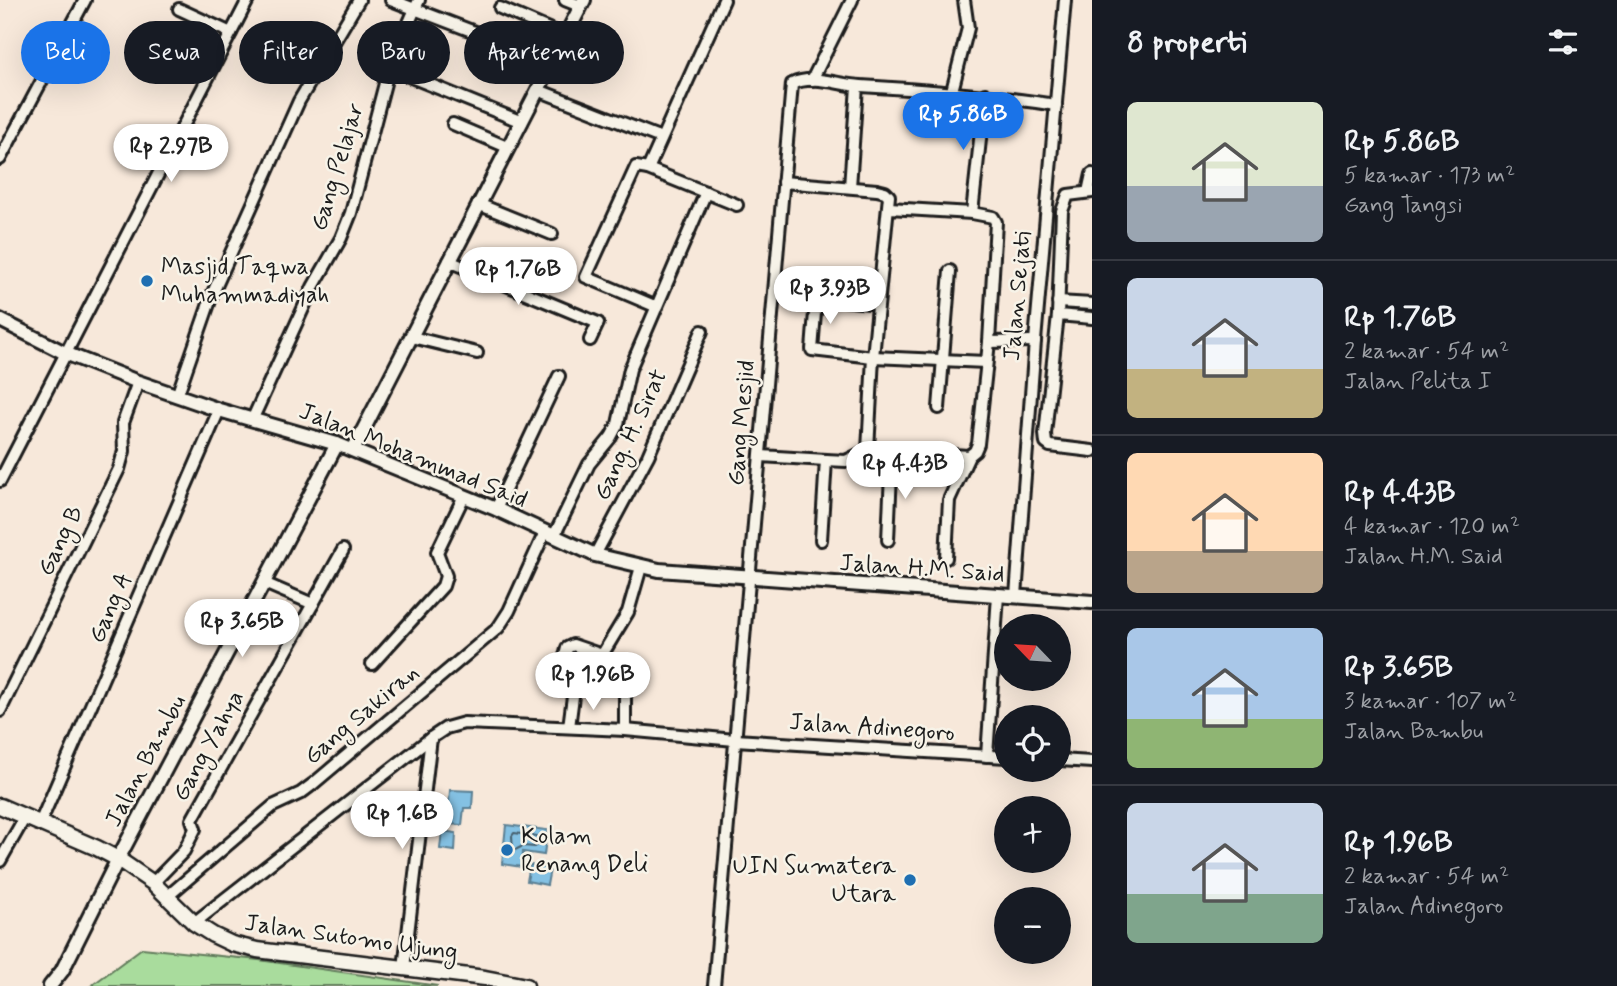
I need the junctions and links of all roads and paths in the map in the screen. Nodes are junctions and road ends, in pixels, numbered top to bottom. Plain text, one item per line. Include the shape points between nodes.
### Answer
1 (85, 0) edge
2 (248, 0) edge
3 (359, 0) edge
4 (391, 0) edge
5 (565, 0) edge
6 (724, 0) edge
7 (852, 0) edge
8 (964, 0) edge
9 (1065, 0) edge
10 (582, 3) edge
11 (417, 4) edge
12 (500, 8) dead end
13 (179, 9) dead end
14 (410, 21) edge
15 (530, 21) edge
16 (573, 21) edge
17 (464, 24) edge
18 (231, 33) junction
19 (812, 80) junction
20 (385, 84) edge
21 (428, 84) edge
22 (541, 84) edge
23 (858, 86) junction
24 (538, 90) junction
25 (952, 91) junction
26 (985, 94) junction
27 (1056, 105) junction
28 (522, 122) junction
29 (453, 124) dead end
30 (661, 138) junction
31 (508, 147) junction
32 (0, 159) edge
33 (648, 169) junction
34 (1092, 174) edge
35 (783, 182) junction
36 (850, 187) junction
37 (706, 192) junction
38 (1090, 192) edge
39 (478, 204) junction
40 (737, 205) dead end
41 (889, 208) junction
42 (972, 213) junction
43 (552, 234) dead end
44 (450, 261) junction
45 (950, 271) dead end
46 (1058, 302) junction
47 (878, 304) junction
48 (1092, 304) edge
49 (657, 307) junction
50 (1058, 315) junction
51 (1092, 318) edge
52 (0, 320) edge
53 (702, 331) dead end
54 (412, 337) junction
55 (590, 340) dead end
56 (1035, 341) junction
57 (989, 342) junction
58 (477, 353) dead end
59 (65, 354) junction
60 (873, 357) junction
61 (942, 359) junction
62 (986, 362) junction
63 (559, 376) dead end
64 (138, 382) junction
65 (177, 396) junction
66 (939, 408) dead end
67 (219, 410) junction
68 (253, 418) junction
69 (337, 444) junction
70 (353, 450) junction
71 (868, 450) junction
72 (1092, 451) edge
73 (904, 453) junction
74 (761, 456) junction
75 (969, 456) junction
76 (826, 460) junction
77 (0, 481) edge
78 (464, 496) junction
79 (496, 509) junction
80 (550, 534) junction
81 (821, 540) dead end
82 (888, 540) dead end
83 (343, 550) dead end
84 (595, 555) junction
85 (946, 558) dead end
86 (641, 567) junction
87 (749, 577) junction
88 (264, 583) junction
89 (998, 595) junction
90 (1016, 596) junction
91 (1092, 603) edge
92 (313, 604) junction
93 (372, 664) dead end
94 (625, 665) dead end
95 (0, 712) edge
96 (569, 727) junction
97 (625, 730) junction
98 (431, 738) junction
99 (735, 740) junction
100 (987, 756) junction
101 (994, 756) edge
102 (1071, 761) edge
103 (1092, 762) edge
104 (0, 806) edge
105 (25, 817) junction
106 (40, 822) junction
107 (118, 859) junction
108 (0, 861) edge
109 (153, 883) junction
110 (167, 897) junction
111 (194, 923) junction
112 (404, 968) junction
113 (484, 982) edge
114 (50, 986) edge
115 (526, 986) edge
116 (713, 986) edge

1 - 32 street
2 - 18 street
3 - 65 street via 299,101 212,295
4 - 11 street
5 - 10 street
6 - 30 street
7 - 19 street
8 - 25 street via 968,28
9 - 27 street, Jalan Sejati
10 - 16 street
11 - 14 street, Gang Pelajar
11 - 17 street
12 - 15 street
13 - 18 street
18 - 59 street
19 - 23 street
19 - 35 street, Gang Mesjid via 791,87
20 - 68 street, Gang Pelajar via 351,213
21 - 28 street
22 - 24 street
23 - 25 street
23 - 36 street
24 - 28 street
24 - 30 street
25 - 26 street
26 - 27 street
26 - 42 street
27 - 56 street, Jalan Sejati
28 - 31 street
29 - 31 street
30 - 33 street
31 - 39 street
33 - 37 street
33 - 49 street via 636,167 586,278
34 - 38 street
35 - 36 street
35 - 74 street, Gang Mesjid
36 - 41 street via 885,192
37 - 40 street
37 - 49 street, Gang Sakiran
38 - 46 street via 1068,195 1062,211
39 - 43 street
39 - 44 street
41 - 42 street
41 - 47 street
42 - 57 street via 993,217 996,222
44 - 54 street
44 - 55 street via 598,323
45 - 61 street
46 - 48 street
46 - 50 street
47 - 60 street
47 - 60 street via 816,300 813,352
49 - 80 street, Gang Sakiran via 630,369 618,424 589,464
50 - 51 street
50 - 72 street via 1046,443
52 - 59 street, Jalan Mohammad Said
53 - 84 street, Gang. H. Sirat via 648,456
54 - 58 street
54 - 70 street
56 - 57 street
56 - 90 street, Jalan Sejati
57 - 62 street
59 - 64 street, Jalan Mohammad Said
59 - 77 street
60 - 61 street
60 - 71 street
61 - 62 street
61 - 66 street
62 - 75 street via 978,444
63 - 79 street
64 - 65 street, Jalan Mohammad Said
64 - 95 street, Gang B via 123,423 119,469
65 - 67 street, Jalan Mohammad Said
67 - 68 street, Jalan Mohammad Said
67 - 106 street, Gang A
68 - 69 street, Jalan Mohammad Said
69 - 70 street, Jalan Mohammad Said
69 - 88 street, Jalan Bambu
70 - 78 street, Jalan Mohammad Said
71 - 73 street
71 - 76 street via 852,460
73 - 75 street
73 - 82 street via 891,473
74 - 76 street
74 - 87 street, Gang Mesjid
75 - 85 street via 949,499
76 - 81 street
78 - 79 street, Jalan Mohammad Said
78 - 93 street via 437,552 446,576 443,586
79 - 80 street, Jalan Mohammad Said
80 - 84 street, Jalan Mohammad Said
80 - 110 street, Gang Sakiran via 498,628 313,784 273,806
83 - 92 street, Gang Yahya
84 - 86 street, Jalan Mohammad Said
86 - 87 street, Jalan Mohammad Said
86 - 96 street via 628,612 603,653 573,645 567,648 565,656 575,665 576,673
87 - 89 street, Jalan H.M. Said
87 - 99 street, Gang Mesjid
88 - 92 street
88 - 107 street, Jalan Bambu
89 - 90 street, Jalan H.M. Said
89 - 100 street
90 - 91 street, Jalan H.M. Said
92 - 109 street, Gang Yahya via 192,820 195,830 190,842
94 - 97 street
96 - 97 street, Jalan Adinegoro
96 - 98 street, Jalan Adinegoro via 464,723
97 - 99 street, Jalan Adinegoro
98 - 111 street, Jalan Adinegoro
98 - 112 street
99 - 100 street, Jalan Adinegoro
99 - 116 street
100 - 101 street, Jalan Adinegoro
102 - 103 street
104 - 105 main road, Jalan Sutomo Ujung
105 - 106 main road, Jalan Sutomo Ujung
105 - 108 street
106 - 107 main road, Jalan Sutomo Ujung
107 - 109 main road, Jalan Sutomo Ujung
107 - 114 street, Jalan Bambu
109 - 110 main road, Jalan Sutomo Ujung
110 - 111 main road, Jalan Sutomo Ujung
111 - 112 main road, Jalan Sutomo Ujung via 232,944 257,950
112 - 113 main road, Jalan Sutomo Ujung
113 - 115 main road, Jalan Sutomo Ujung

